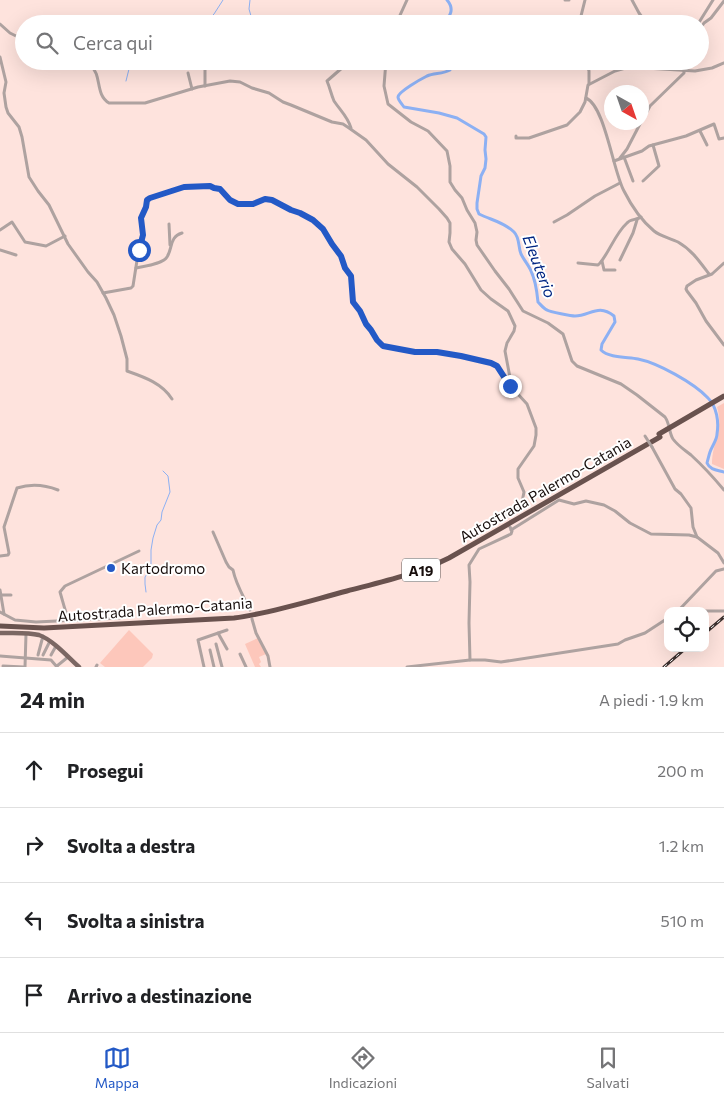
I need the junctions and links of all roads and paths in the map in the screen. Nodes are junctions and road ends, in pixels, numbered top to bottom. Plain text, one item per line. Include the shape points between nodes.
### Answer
1 (407, 0) edge
2 (585, 0) edge
3 (632, 0) edge
4 (713, 0) edge
5 (724, 1) edge
6 (400, 15) edge
7 (581, 15) edge
8 (640, 15) edge
9 (704, 15) edge
10 (709, 19) edge
11 (0, 24) edge
12 (15, 35) edge
13 (0, 57) edge
14 (724, 64) edge
15 (709, 69) edge
16 (94, 70) edge
17 (205, 70) edge
18 (340, 70) edge
19 (385, 70) edge
20 (588, 70) edge
21 (618, 70) edge
22 (684, 70) joint
23 (704, 70) edge
24 (188, 73) dead end
25 (589, 84) junction
26 (205, 86) junction
27 (192, 89) junction
28 (586, 98) junction
29 (649, 108) edge
30 (351, 129) junction
31 (637, 130) edge
32 (700, 131) junction
33 (516, 136) dead end
34 (724, 138) edge
35 (653, 145) junction
36 (707, 146) dead end
37 (624, 157) junction
38 (619, 159) junction
39 (614, 160) junction
40 (633, 181) dead end
41 (642, 181) dead end
42 (620, 182) junction
43 (641, 217) junction
44 (637, 220) junction
45 (554, 222) dead end
46 (168, 224) dead end
47 (0, 230) edge
48 (182, 233) dead end
49 (65, 236) junction
50 (170, 248) junction
51 (0, 250) edge
52 (16, 255) dead end
53 (620, 260) dead end
54 (602, 261) junction
55 (578, 263) dead end
56 (724, 264) edge
57 (135, 268) junction
58 (616, 270) dead end
59 (709, 274) junction
60 (104, 293) junction
61 (724, 345) edge
62 (515, 390) junction
63 (172, 398) dead end
64 (724, 398) edge
65 (645, 436) dead end
66 (58, 490) dead end
67 (724, 490) edge
68 (506, 518) dead end
69 (213, 532) dead end
70 (697, 537) junction
71 (139, 551) dead end
72 (0, 556) edge
73 (724, 563) edge
74 (724, 570) edge
75 (0, 594) edge
76 (11, 595) dead end
77 (682, 607) edge
78 (250, 610) dead end
79 (724, 611) edge
80 (0, 612) edge
81 (709, 612) edge
82 (4, 615) junction
83 (120, 618) dead end
84 (252, 619) dead end
85 (69, 621) junction
86 (664, 621) edge
87 (0, 624) edge
88 (227, 630) dead end
89 (0, 632) edge
90 (218, 633) junction
91 (26, 634) junction
92 (43, 636) junction
93 (50, 641) junction
94 (216, 644) dead end
95 (56, 646) junction
96 (227, 649) dead end
97 (210, 650) dead end
98 (38, 654) dead end
99 (240, 654) dead end
100 (43, 655) dead end
101 (51, 655) dead end
102 (0, 656) edge
103 (68, 657) junction
104 (12, 658) junction
105 (25, 659) junction
106 (470, 660) junction
107 (3, 666) dead end
108 (12, 666) edge
109 (24, 667) edge
110 (56, 667) edge
111 (79, 667) edge
112 (204, 667) edge
113 (214, 667) edge
114 (222, 667) edge
115 (246, 667) edge
116 (270, 667) edge
117 (407, 667) edge

1 - 6 street
2 - 7 street
3 - 8 street
4 - 9 street
5 - 10 street
11 - 12 street
13 - 49 street via 6,82 6,107 22,137 29,177
14 - 15 street
16 - 27 street via 102,98 109,103 145,103
17 - 26 street
18 - 30 street via 327,81 332,98 347,117
19 - 67 street via 384,86 388,104 428,132 447,151 450,182 475,223 477,245 524,311 563,334 572,361 577,366 621,384 665,417 672,438
20 - 25 street
21 - 25 street
22 - 23 street
22 - 29 street
24 - 27 street
25 - 28 street
26 - 27 street
26 - 30 street via 240,82
28 - 33 street via 580,112 565,127 530,138
28 - 39 street via 597,109
30 - 62 street via 444,214 450,223 452,249 481,290 508,311 514,331 505,351
31 - 38 street
32 - 34 street via 714,124 719,139
32 - 35 street
32 - 36 street
35 - 37 street
35 - 41 street via 660,166
37 - 38 street
37 - 40 street
38 - 39 street
39 - 42 street
42 - 43 street
42 - 45 street
43 - 44 street
43 - 59 street via 655,232 693,253
44 - 53 street
44 - 54 street via 628,221 620,230
46 - 50 street
47 - 49 street via 12,222 25,242 46,246
48 - 50 street via 176,236
49 - 60 street
50 - 57 street via 165,259
51 - 52 street
54 - 55 street via 598,265
54 - 58 street via 604,270
56 - 59 street
57 - 60 street via 131,288
57 - 62 street via 143,235 141,218 150,198 184,187 210,186 220,189 238,204 268,199 313,220 326,232 351,276 353,302 383,346 491,363
59 - 61 street via 687,286 686,291
60 - 63 street via 120,331 127,371 163,387
62 - 68 street via 530,410 536,435 534,446 518,469 524,492 522,502 508,512
64 - 87 highway, Autostrada Palermo-Catania / A19, bridge via 452,554 409,571 252,613 51,625
65 - 70 street, bridge via 675,489 691,508
66 - 72 street via 32,485 17,488 4,528 9,553
69 - 78 street via 226,562 234,570 234,577
70 - 73 street via 718,553
70 - 106 street via 651,534 598,503 574,504 558,500 511,528 508,536 478,550 469,565
71 - 85 street via 65,586 60,595
74 - 77 street via 716,571
75 - 76 street
75 - 82 street
79 - 81 street
80 - 82 street
82 - 85 street via 21,621
83 - 85 street
84 - 116 street
86 - 106 street via 618,644 501,662
88 - 90 street
89 - 91 main road
90 - 96 street
90 - 112 street via 198,640
91 - 92 main road
91 - 105 street
92 - 93 main road
92 - 98 street
93 - 95 main road
93 - 100 street
94 - 114 street
95 - 101 street
95 - 103 main road
97 - 113 street
99 - 115 street
102 - 104 street
103 - 110 street
103 - 111 main road
104 - 105 street
104 - 108 street
105 - 109 street
105 - 110 street via 51,660
106 - 117 street
107 - 108 street
108 - 109 street

